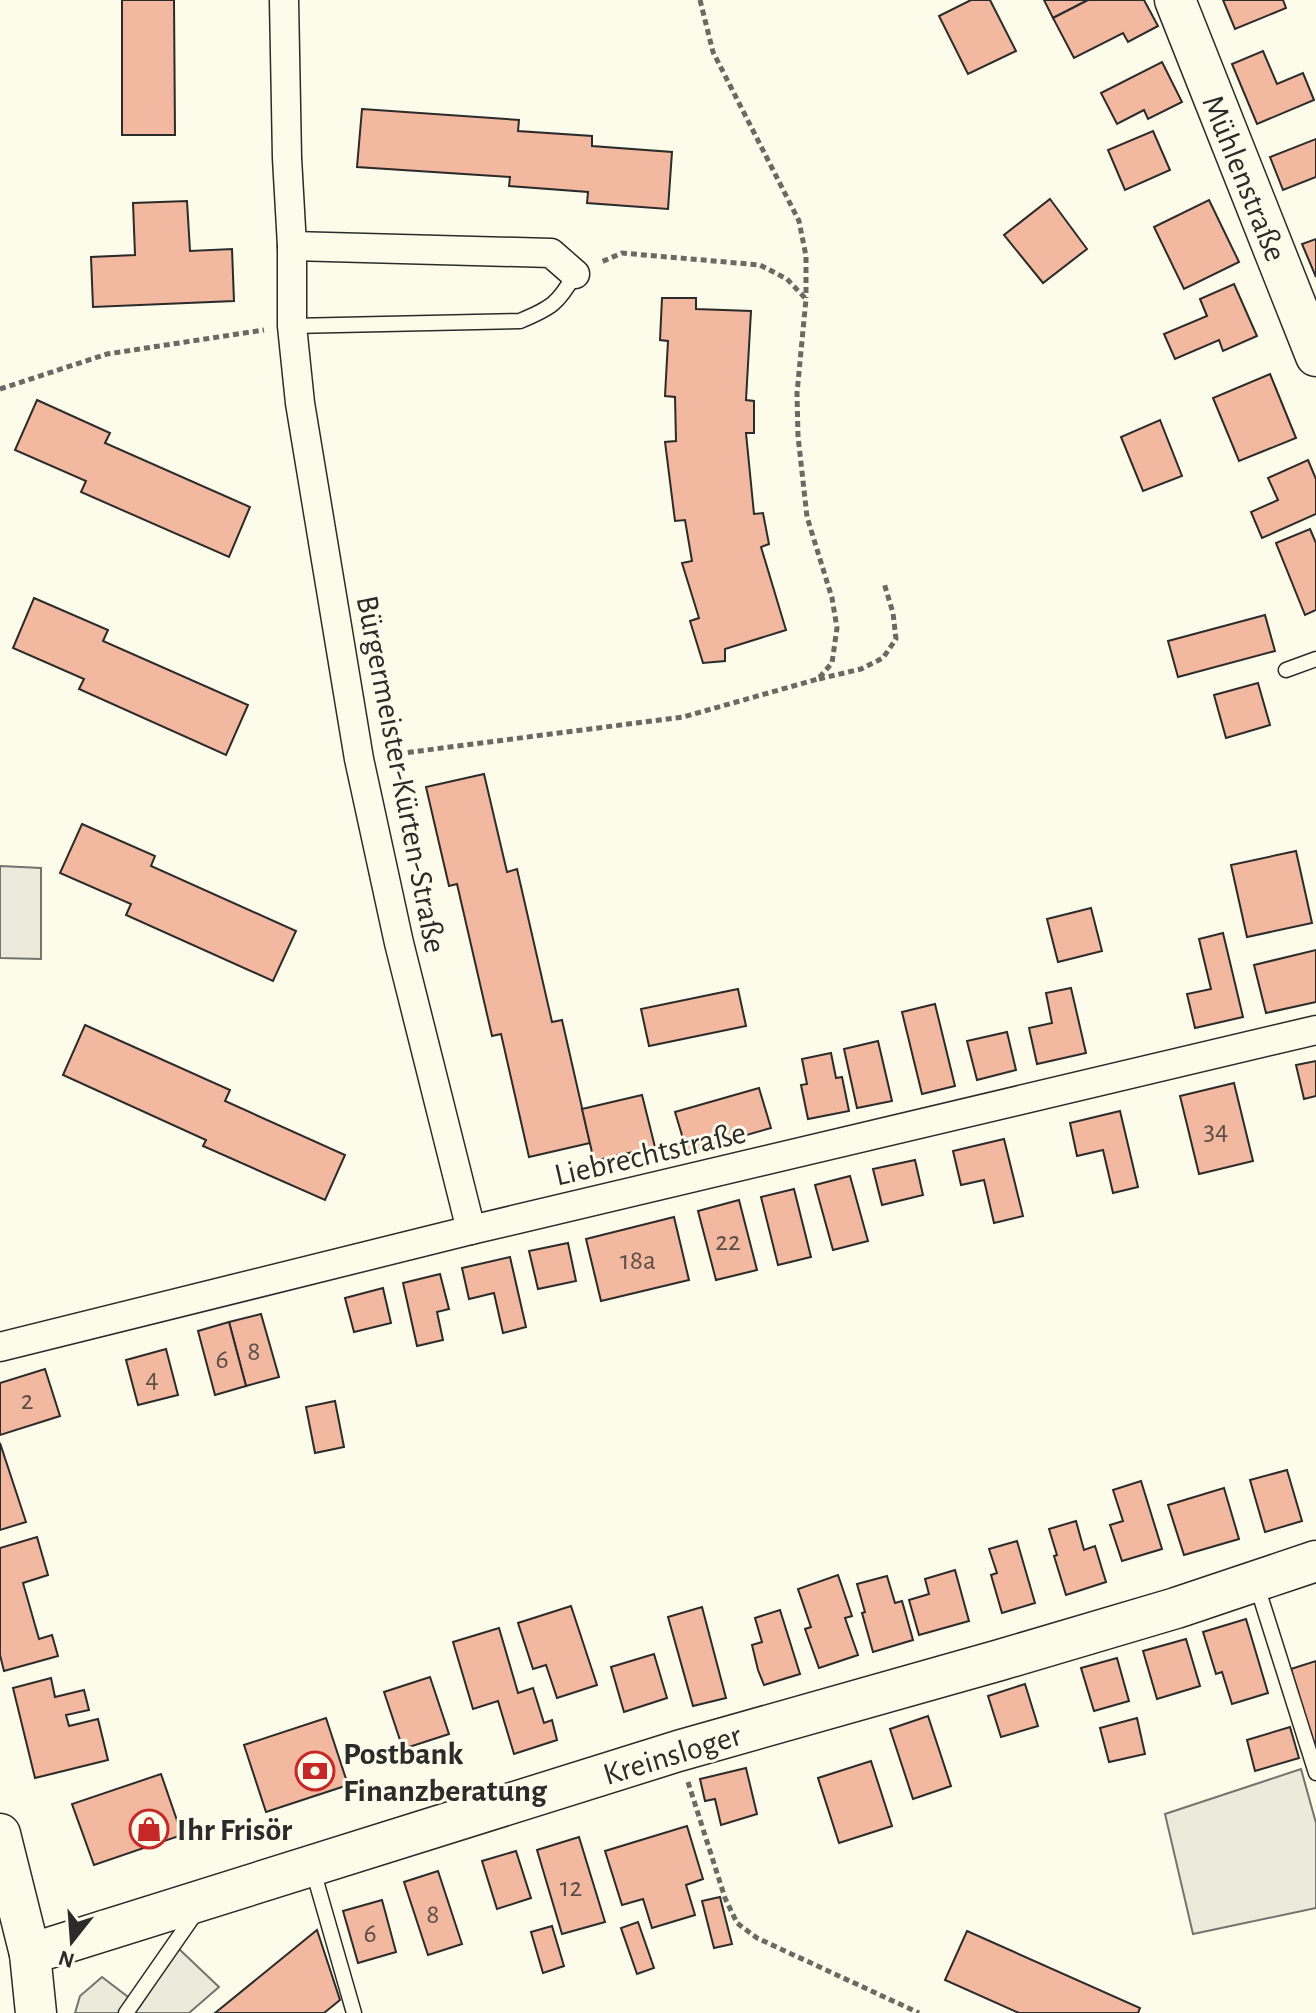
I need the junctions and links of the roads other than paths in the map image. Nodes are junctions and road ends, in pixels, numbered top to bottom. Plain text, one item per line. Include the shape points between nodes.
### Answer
1 (284, 0) edge
2 (1175, 0) edge
3 (292, 246) junction
4 (575, 274) joint
5 (292, 326) junction
6 (1316, 356) edge
7 (1316, 659) edge
8 (1286, 670) dead end
9 (1316, 1030) edge
10 (471, 1230) junction
11 (0, 1347) edge
12 (1316, 1561) edge
13 (1255, 1581) junction
14 (1316, 1773) edge
15 (0, 1834) edge
16 (312, 1866) junction
17 (205, 1900) junction
18 (30, 1954) junction
19 (36, 2013) edge
20 (126, 2013) edge
21 (354, 2013) edge

1 - 3 street, Bürgermeister-Kürten-Straße
2 - 6 main road, Mühlenstraße
3 - 4 street via 551,253
3 - 5 street, Bürgermeister-Kürten-Straße
4 - 5 lane via 563,297 520,321
5 - 10 street, Bürgermeister-Kürten-Straße via 359,759
7 - 8 lane
9 - 10 street, Liebrechtstraße
10 - 11 street, Liebrechtstraße
12 - 13 main road, Kreinsloger
13 - 14 lane
13 - 16 main road, Kreinsloger via 678,1751
15 - 18 main road
16 - 17 main road, Kreinsloger
16 - 21 lane
17 - 18 main road, Kreinsloger
17 - 20 lane
18 - 19 main road

